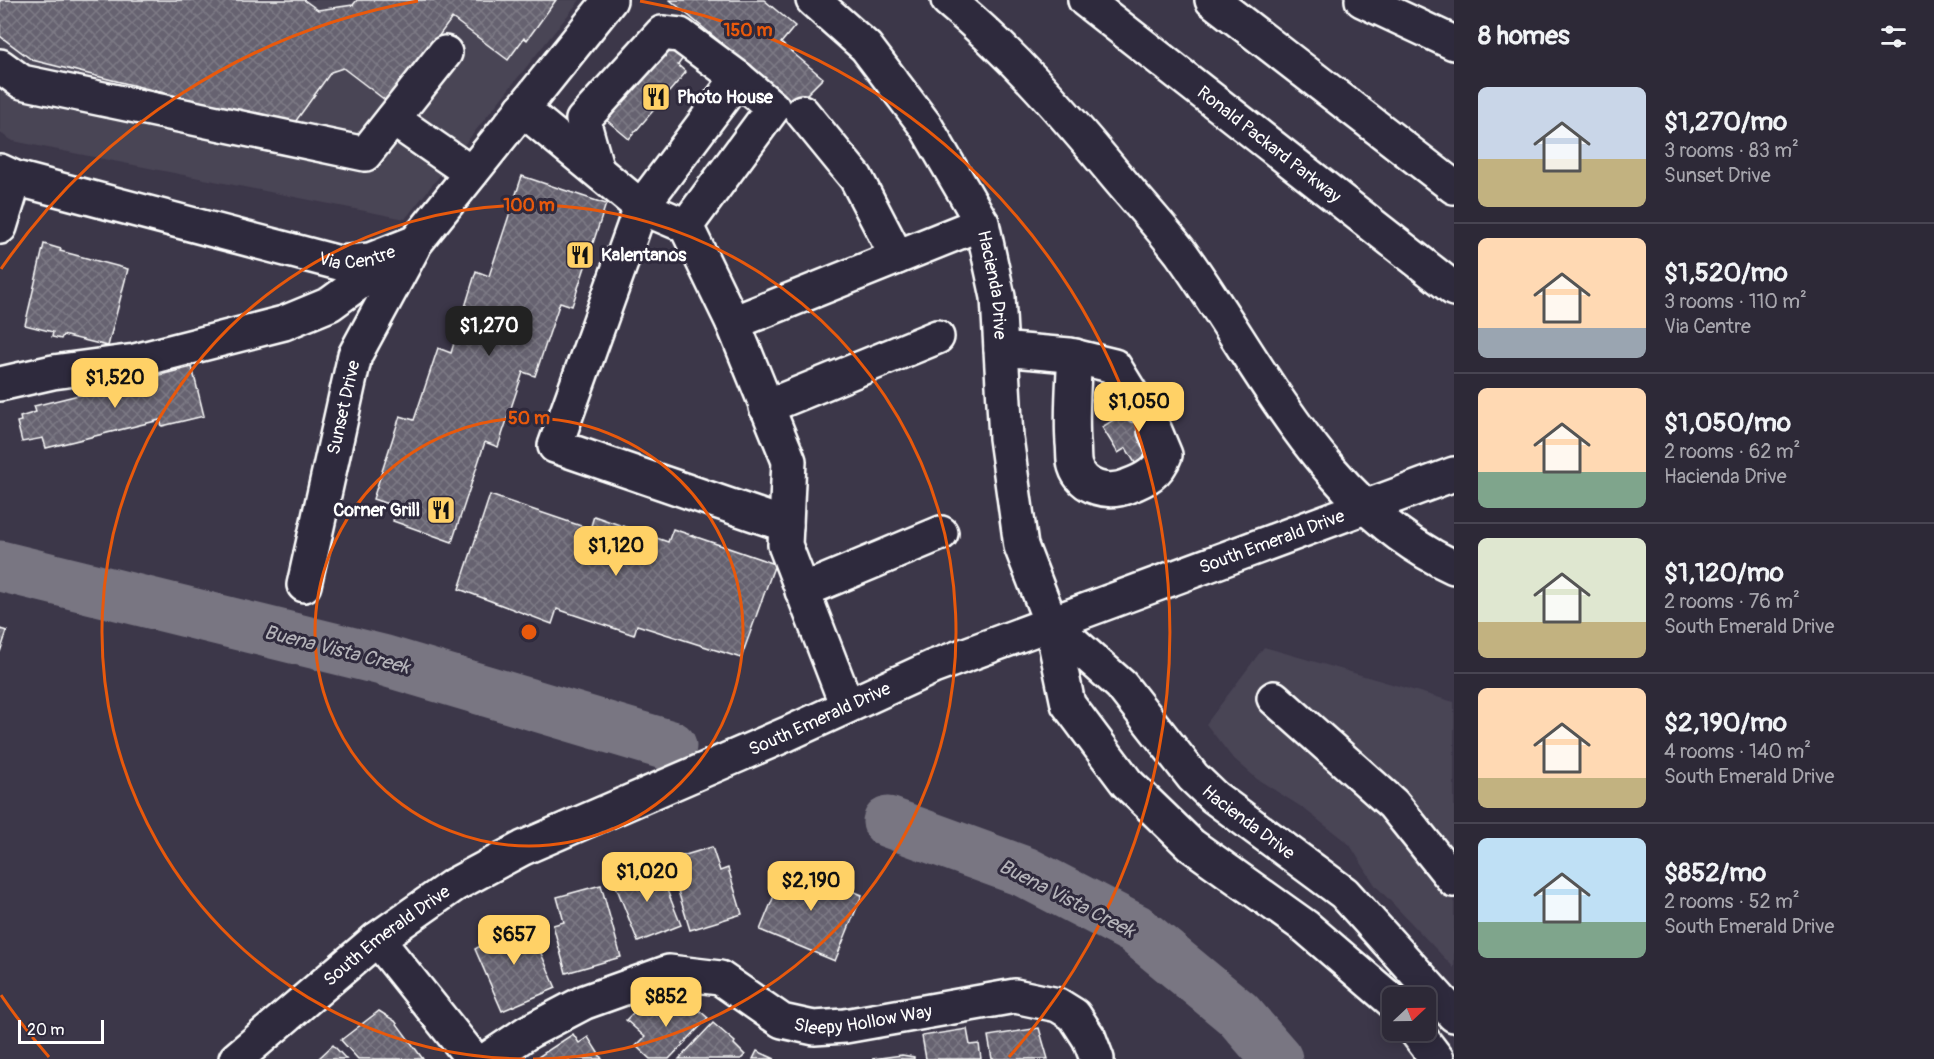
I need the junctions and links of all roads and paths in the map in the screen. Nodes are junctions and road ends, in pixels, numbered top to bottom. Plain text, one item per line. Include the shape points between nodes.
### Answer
1 (610, 0) edge
2 (813, 0) edge
3 (948, 0) edge
4 (1085, 0) edge
5 (1212, 0) edge
6 (1362, 0) edge
7 (1454, 43) edge
8 (445, 53) dead end
9 (0, 66) edge
10 (738, 78) junction
11 (522, 109) junction
12 (802, 112) dead end
13 (393, 119) junction
14 (597, 170) junction
15 (471, 173) junction
16 (7, 174) edge
17 (1454, 187) edge
18 (642, 207) junction
19 (982, 223) junction
20 (686, 226) junction
21 (0, 227) edge
22 (416, 242) junction
23 (897, 257) junction
24 (1454, 289) edge
25 (733, 323) junction
26 (937, 337) dead end
27 (1001, 349) junction
28 (1075, 356) junction
29 (0, 384) edge
30 (766, 407) junction
31 (1454, 474) edge
32 (1366, 507) junction
33 (786, 525) junction
34 (942, 533) dead end
35 (1454, 567) edge
36 (304, 585) dead end
37 (802, 591) junction
38 (1051, 623) junction
39 (1274, 698) dead end
40 (847, 706) junction
41 (1454, 880) edge
42 (377, 939) junction
43 (1382, 992) edge
44 (1454, 1015) edge
45 (1423, 1041) edge
46 (236, 1059) edge
47 (473, 1059) edge
48 (488, 1059) edge
49 (1097, 1059) edge
50 (1437, 1059) edge

1 - 11 main road, Via Centre
2 - 19 main road, Hacienda Drive via 866,47 925,124
3 - 32 main road via 1004,49 1172,242 1297,430
4 - 24 main road, Ronald Packard Parkway
5 - 17 main road
6 - 7 main road
8 - 13 main road
9 - 13 main road via 22,82 365,154
10 - 14 main road via 680,35 662,33 583,120
10 - 18 main road
10 - 20 main road via 773,108
11 - 14 main road
11 - 15 main road, Via Centre
12 - 23 main road via 856,178
13 - 15 main road
14 - 18 main road
15 - 22 main road, Via Centre
16 - 21 main road
16 - 22 main road, Via Centre via 339,263 370,260
18 - 20 main road
18 - 33 main road via 555,446
19 - 23 main road
19 - 27 main road, Hacienda Drive via 998,297
20 - 25 main road
22 - 29 main road via 330,304 284,323 135,361 52,372
22 - 36 main road, Sunset Drive via 355,355
23 - 25 main road
25 - 30 main road
26 - 30 main road
27 - 28 main road
27 - 38 main road, Hacienda Drive via 1006,438 1021,546
28 - 28 main road via 1071,410 1075,466 1083,479 1095,488 1110,491 1153,474 1165,455 1114,366
30 - 33 main road via 789,461
31 - 32 main road, South Emerald Drive
32 - 35 main road via 1435,558
32 - 38 main road, South Emerald Drive
33 - 37 main road via 785,545
34 - 37 main road
37 - 40 main road
38 - 40 main road, South Emerald Drive via 933,667
38 - 43 main road, Hacienda Drive via 1068,704 1127,783 1191,845 1306,927
38 - 44 main road, Hacienda Drive via 1121,685 1193,777 1214,797 1344,893
39 - 41 main road via 1394,804
40 - 42 main road, South Emerald Drive via 523,848 454,885
42 - 46 main road, South Emerald Drive
42 - 47 main road
45 - 50 main road
48 - 49 main road, Sleepy Hollow Way via 528,1032 585,1002 669,972 720,978 782,1021 814,1028 1015,996 1026,998 1058,1005 1074,1015

